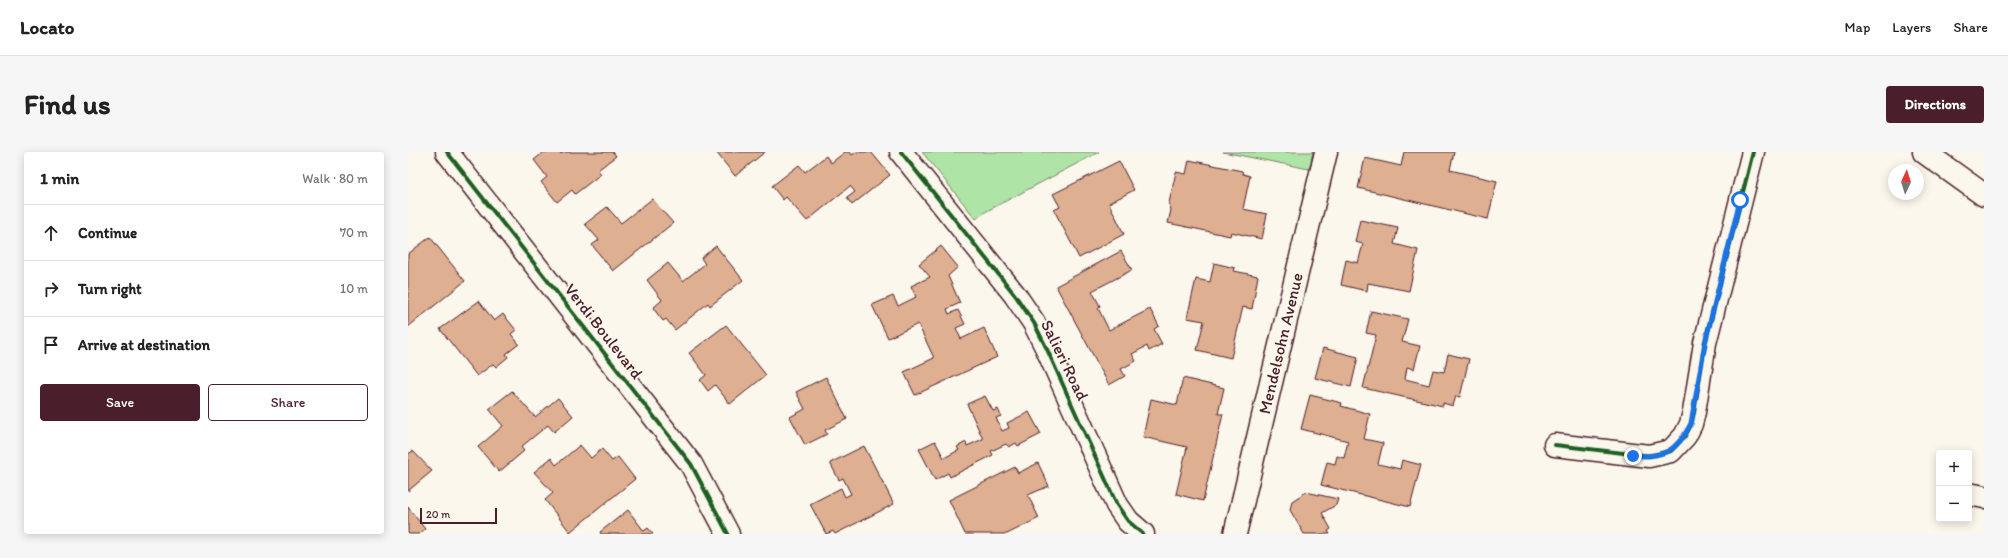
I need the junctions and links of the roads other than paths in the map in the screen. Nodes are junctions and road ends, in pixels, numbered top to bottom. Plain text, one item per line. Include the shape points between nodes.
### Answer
1 (447, 152) edge
2 (901, 152) edge
3 (1326, 152) edge
4 (1753, 152) edge
5 (1924, 152) edge
6 (1984, 195) edge
7 (1555, 445) dead end
8 (1972, 495) edge
9 (1984, 498) edge
10 (728, 534) edge
11 (1143, 534) edge
12 (1235, 534) edge

1 - 10 street, Verdi Boulevard via 691,464
2 - 11 street, Salieri Road via 1034,323 1117,504 1128,521
3 - 12 street, Mendelsohn Avenue
4 - 7 street via 1705,343 1694,412 1685,436 1671,451 1649,456
5 - 6 street
8 - 9 street

